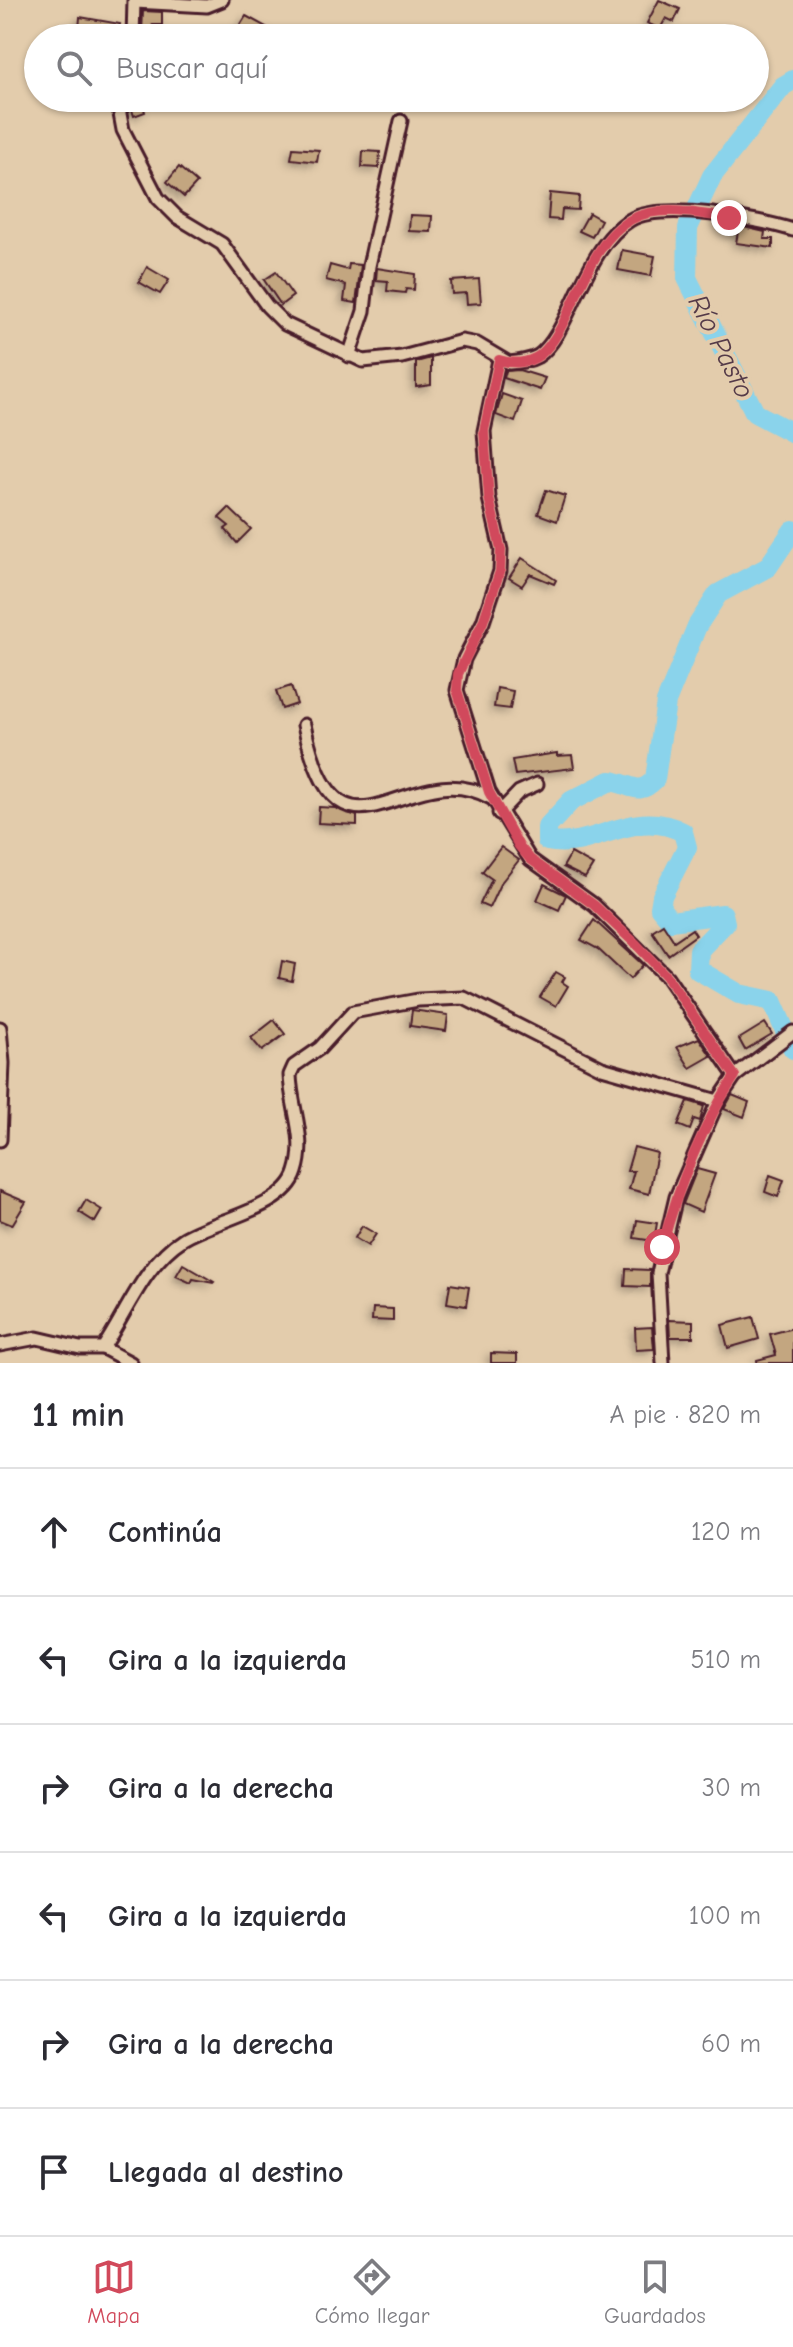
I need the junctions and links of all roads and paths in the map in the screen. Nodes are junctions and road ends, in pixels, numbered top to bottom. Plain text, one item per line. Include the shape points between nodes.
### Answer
1 (222, 0) edge
2 (134, 1) edge
3 (133, 24) edge
4 (120, 112) edge
5 (401, 121) dead end
6 (793, 230) edge
7 (349, 356) junction
8 (499, 360) junction
9 (304, 725) dead end
10 (537, 784) dead end
11 (492, 798) junction
12 (499, 813) junction
13 (0, 1028) edge
14 (792, 1032) edge
15 (735, 1076) junction
16 (718, 1101) junction
17 (0, 1140) edge
18 (0, 1345) edge
19 (103, 1348) junction
20 (131, 1363) edge
21 (663, 1363) edge

1 - 2 street via 207,6
2 - 3 street
4 - 7 street via 123,130 158,198 177,217 222,244 285,324
5 - 7 street via 364,311
6 - 8 street via 670,211 629,220 593,260 540,355 523,362
7 - 8 street via 376,361 462,341 477,344
8 - 11 street via 484,431 500,571 458,674 457,690
9 - 11 street via 325,790 350,807 457,786
10 - 12 street via 519,792
11 - 12 street
12 - 15 street via 530,859 594,905 657,966
13 - 17 street
14 - 15 street
15 - 16 street
16 - 19 street via 602,1068 464,998 353,1012 290,1075 301,1151 289,1186 172,1247
16 - 21 street via 676,1197 662,1247 658,1273
18 - 19 street via 37,1338
19 - 20 street

